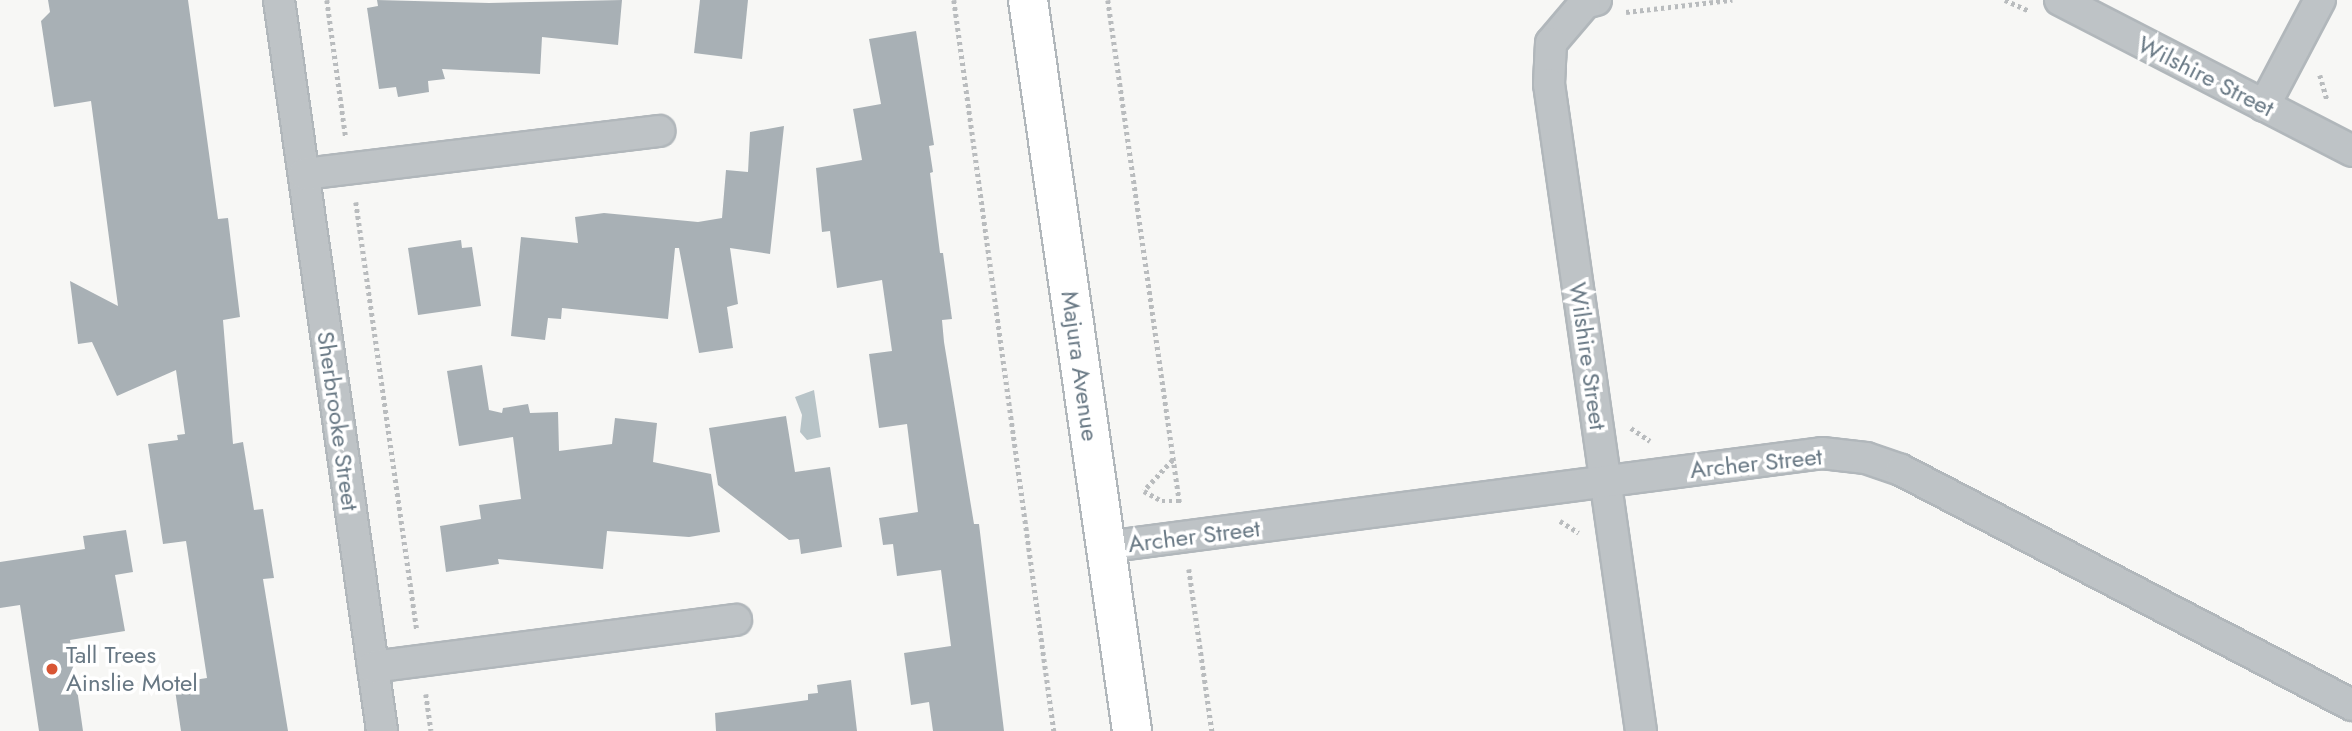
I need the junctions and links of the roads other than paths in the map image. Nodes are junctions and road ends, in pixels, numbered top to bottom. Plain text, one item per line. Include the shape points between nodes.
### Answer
1 (279, 0) edge
2 (1028, 0) edge
3 (2060, 0) edge
4 (2320, 0) edge
5 (1608, 6) edge
6 (2264, 106) junction
7 (659, 131) dead end
8 (2352, 151) edge
9 (304, 174) junction
10 (1606, 482) junction
11 (1105, 547) junction
12 (736, 620) dead end
13 (373, 667) junction
14 (2352, 705) edge
15 (382, 731) edge
16 (1132, 731) edge
17 (1642, 731) edge

1 - 9 street, Sherbrooke Street
2 - 11 main road, Majura Avenue
3 - 6 street, Wilshire Street
4 - 6 street
5 - 10 street, Wilshire Street via 1585,3 1551,44 1549,84
6 - 8 street, Wilshire Street
7 - 9 street
9 - 13 street, Sherbrooke Street
10 - 11 street, Archer Street
10 - 14 street, Archer Street via 1822,453 1866,458 1901,470
10 - 17 street, Wilshire Street
11 - 16 main road, Majura Avenue
12 - 13 street
13 - 15 street, Sherbrooke Street

